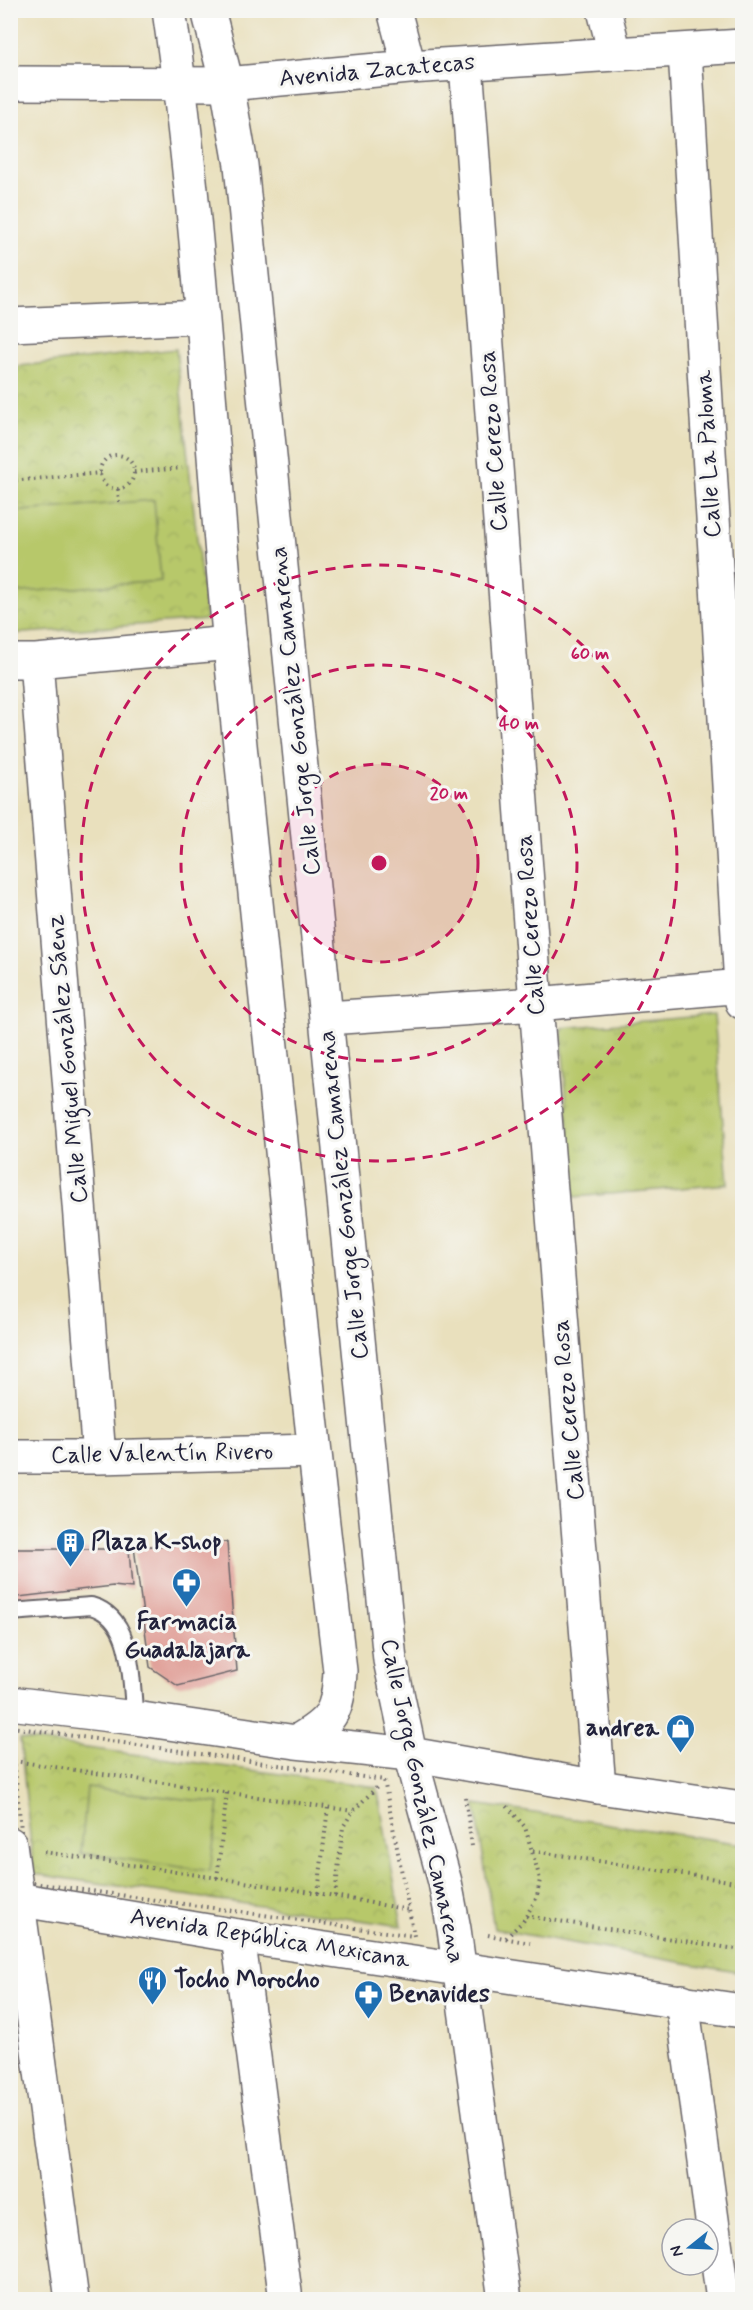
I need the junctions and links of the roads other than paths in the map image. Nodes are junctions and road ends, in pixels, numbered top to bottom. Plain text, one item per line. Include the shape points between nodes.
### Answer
1 (169, 10) edge
2 (208, 10) edge
3 (393, 10) edge
4 (604, 10) edge
5 (742, 46) edge
6 (685, 51) junction
7 (615, 54) junction
8 (466, 64) junction
9 (409, 67) junction
10 (10, 83) edge
11 (180, 84) junction
12 (227, 84) junction
13 (202, 317) junction
14 (10, 324) edge
15 (230, 643) junction
16 (23, 661) edge
17 (742, 992) edge
18 (536, 1004) junction
19 (327, 1018) junction
20 (314, 1451) junction
21 (10, 1456) edge
22 (99, 1457) junction
23 (10, 1612) edge
24 (10, 1703) edge
25 (135, 1718) junction
26 (296, 1742) junction
27 (410, 1754) junction
28 (599, 1786) junction
29 (742, 1808) edge
30 (17, 1846) edge
31 (14, 1897) edge
32 (238, 1936) junction
33 (458, 1969) junction
34 (682, 2001) junction
35 (742, 2011) edge
36 (72, 2300) edge
37 (286, 2300) edge
38 (505, 2300) edge
39 (723, 2300) edge

1 - 11 street
2 - 12 street, Calle Jorge González Camarena
3 - 9 street
4 - 7 street
5 - 6 street, Avenida Zacatecas
6 - 7 street, Avenida Zacatecas
6 - 17 street, Calle La Paloma
7 - 8 street, Avenida Zacatecas
8 - 9 street, Avenida Zacatecas
8 - 18 street, Calle Cerezo Rosa
9 - 12 street, Avenida Zacatecas
10 - 11 street, Avenida Zacatecas
11 - 12 street, Avenida Zacatecas
11 - 13 street
12 - 19 street, Calle Jorge González Camarena via 241,165
13 - 14 street
13 - 15 street
15 - 16 street
15 - 20 street
16 - 22 street, Calle Miguel González Sáenz
17 - 18 street
18 - 19 street
18 - 28 street, Calle Cerezo Rosa
19 - 27 street, Calle Jorge González Camarena via 390,1660
20 - 22 street, Calle Valentín Rivero
20 - 26 street via 340,1680 334,1711 315,1731
21 - 22 street, Calle Valentín Rivero
23 - 25 lane via 91,1606 113,1617 126,1648
24 - 25 street
25 - 26 street
26 - 27 street
27 - 28 street
27 - 33 street, Calle Jorge González Camarena via 445,1882
28 - 29 street
30 - 31 street
31 - 32 street, Avenida República Mexicana
31 - 36 street
32 - 33 street, Avenida República Mexicana
32 - 37 street
33 - 34 street, Avenida República Mexicana
33 - 38 street, Calle Jorge González Camarena
34 - 35 street, Avenida República Mexicana
34 - 39 street

